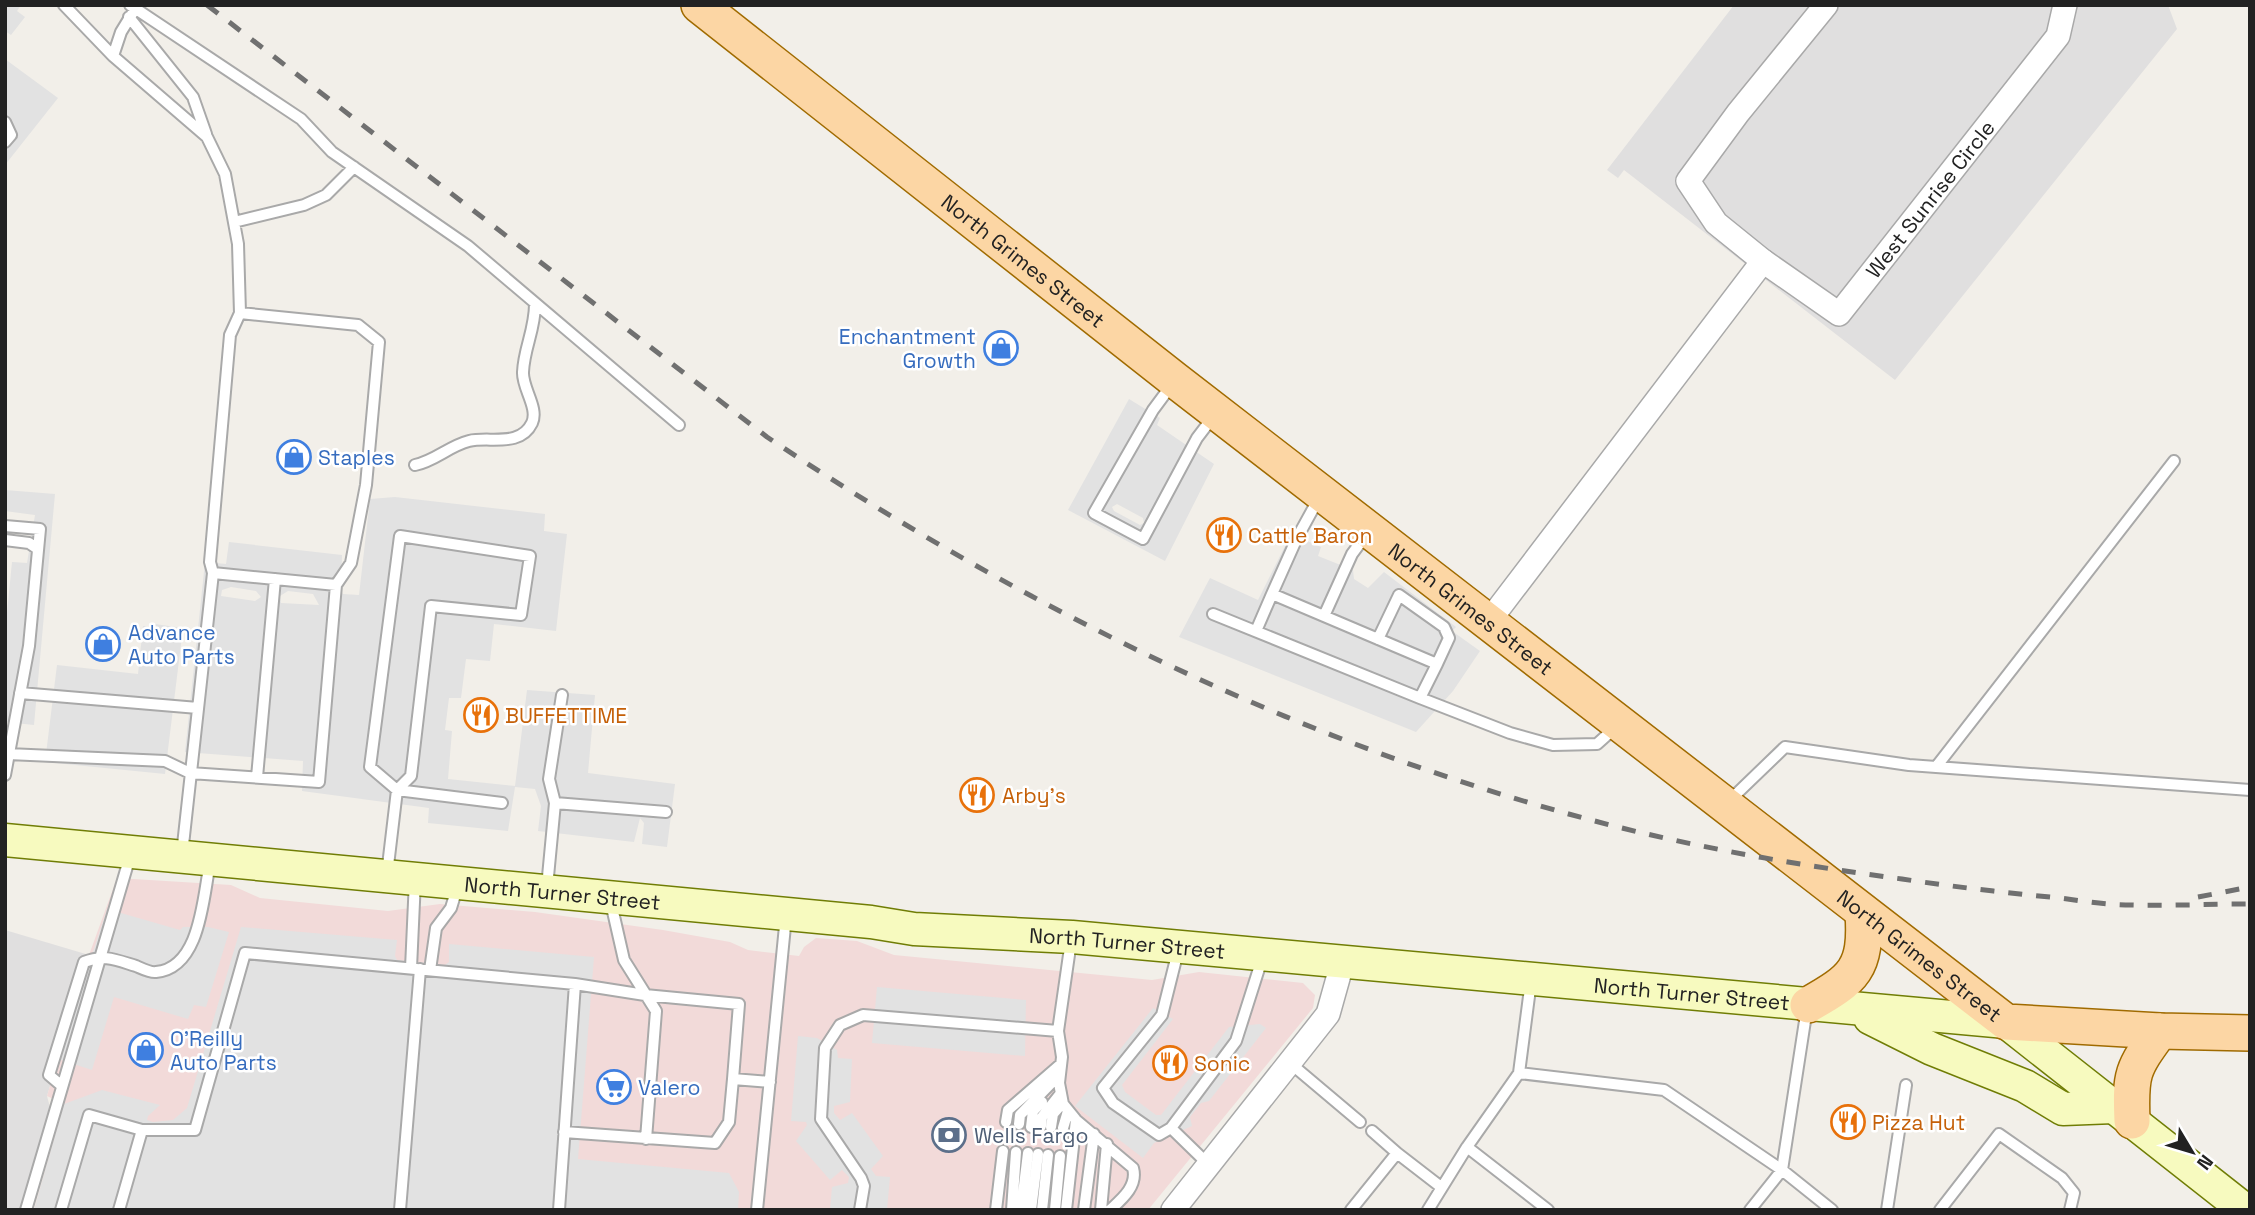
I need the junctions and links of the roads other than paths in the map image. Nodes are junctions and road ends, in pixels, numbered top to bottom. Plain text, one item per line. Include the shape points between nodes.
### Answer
1 (64, 5) edge
2 (699, 5) edge
3 (1826, 5) edge
4 (2065, 5) edge
5 (131, 10) edge
6 (113, 56) junction
7 (5, 122) edge
8 (207, 137) junction
9 (5, 142) edge
10 (354, 167) junction
11 (234, 222) junction
12 (1763, 261) junction
13 (535, 304) junction
14 (240, 313) junction
15 (1175, 380) junction
16 (1217, 412) junction
17 (679, 425) dead end
18 (2174, 461) dead end
19 (415, 465) dead end
20 (1322, 493) junction
21 (5, 526) edge
22 (1370, 530) junction
23 (5, 540) edge
24 (38, 550) junction
25 (213, 573) junction
26 (275, 579) junction
27 (1410, 582) junction
28 (336, 585) junction
29 (1272, 594) junction
30 (1213, 614) dead end
31 (1324, 616) junction
32 (1489, 621) junction
33 (1256, 631) junction
34 (1378, 639) junction
35 (1437, 664) junction
36 (20, 693) junction
37 (562, 695) dead end
38 (1420, 698) junction
39 (198, 708) junction
40 (1620, 723) junction
41 (8, 754) junction
42 (1936, 767) junction
43 (6, 769) edge
44 (190, 773) junction
45 (257, 777) junction
46 (397, 790) junction
47 (2250, 790) edge
48 (502, 803) dead end
49 (555, 803) junction
50 (1725, 805) junction
51 (666, 812) dead end
52 (5, 840) edge
53 (132, 852) junction
54 (197, 856) junction
55 (401, 876) junction
56 (459, 882) junction
57 (547, 890) junction
58 (610, 896) junction
59 (786, 913) junction
60 (1863, 913) junction
61 (1072, 937) junction
62 (1178, 948) junction
63 (101, 955) junction
64 (1263, 957) junction
65 (1342, 964) junction
66 (420, 969) junction
67 (1531, 979) junction
68 (575, 984) junction
69 (645, 995) junction
70 (1808, 1005) junction
71 (1853, 1010) junction
72 (2006, 1022) junction
73 (1058, 1031) junction
74 (2160, 1031) junction
75 (2250, 1033) edge
76 (1290, 1063) junction
77 (1519, 1073) junction
78 (733, 1079) junction
79 (770, 1082) junction
80 (1906, 1085) dead end
81 (1062, 1088) junction
82 (2123, 1114) junction
83 (1076, 1120) junction
84 (1006, 1122) dead end
85 (1360, 1122) dead end
86 (1019, 1124) dead end
87 (1171, 1128) junction
88 (142, 1130) junction
89 (1372, 1131) dead end
90 (564, 1132) junction
91 (1094, 1134) junction
92 (646, 1139) junction
93 (1107, 1144) junction
94 (1467, 1147) junction
95 (1003, 1150) dead end
96 (1032, 1153) junction
97 (1397, 1153) junction
98 (1060, 1156) dead end
99 (1209, 1165) junction
100 (1782, 1170) junction
101 (1441, 1187) junction
102 (2232, 1206) edge
103 (1179, 1208) edge
104 (26, 1210) edge
105 (61, 1210) edge
106 (119, 1210) edge
107 (400, 1210) edge
108 (559, 1210) edge
109 (757, 1210) edge
110 (860, 1210) edge
111 (996, 1210) edge
112 (1012, 1210) edge
113 (1021, 1210) edge
114 (1031, 1210) edge
115 (1042, 1210) edge
116 (1055, 1210) edge
117 (1066, 1210) edge
118 (1084, 1210) edge
119 (1101, 1210) edge
120 (1110, 1210) edge
121 (1351, 1210) edge
122 (1428, 1210) edge
123 (1548, 1210) edge
124 (1750, 1210) edge
125 (1832, 1210) edge
126 (1887, 1210) edge
127 (1940, 1210) edge
128 (2070, 1210) edge

1 - 6 lane
2 - 15 main road, North Grimes Street
3 - 12 street, West Sunrise Circle via 1688,181 1716,223
4 - 12 street, West Sunrise Circle via 2058,36 1839,314
5 - 6 lane
5 - 8 lane via 193,97
5 - 10 lane via 301,119 332,152
6 - 8 lane
7 - 9 lane via 11,135
8 - 11 lane via 225,174
10 - 11 lane via 326,195
10 - 13 lane via 468,246
11 - 14 lane
12 - 32 street
13 - 17 lane
13 - 19 lane via 535,327 523,371 532,422 523,433 503,441 470,440
14 - 25 lane via 230,335 210,562
14 - 28 lane via 358,325 379,342 366,485 351,563
15 - 16 main road, North Grimes Street
15 - 16 lane via 1094,513 1143,539 1197,438
16 - 20 main road, North Grimes Street
18 - 42 lane
20 - 22 main road, North Grimes Street
20 - 29 lane
21 - 24 lane via 40,528
22 - 27 main road, North Grimes Street
22 - 31 lane via 1352,554
23 - 24 lane
24 - 36 lane
25 - 26 lane
25 - 39 lane
26 - 28 lane
26 - 45 lane
27 - 32 main road, North Grimes Street
27 - 34 lane
27 - 35 lane via 1449,638
28 - 45 lane via 319,782
29 - 31 lane
29 - 33 lane
30 - 33 lane
31 - 34 lane
32 - 40 main road, North Grimes Street
33 - 38 lane
34 - 35 lane
35 - 38 lane
36 - 39 lane
36 - 41 lane
37 - 49 lane via 549,779
38 - 40 lane via 1553,745 1597,744
39 - 44 lane
40 - 50 main road, North Grimes Street
41 - 43 lane
41 - 44 lane via 164,761
42 - 47 lane
42 - 50 lane via 1785,747
44 - 45 lane
44 - 54 lane
46 - 46 lane via 411,776 431,606 521,615 530,556 400,536 370,767
46 - 48 lane
46 - 55 lane
49 - 51 lane
49 - 57 lane
50 - 60 main road, North Grimes Street
52 - 53 main road, North Turner Street
53 - 54 main road, North Turner Street
53 - 63 lane
54 - 55 main road, North Turner Street
54 - 63 lane via 195,933 179,963 156,973
55 - 56 main road, North Turner Street
55 - 66 lane
56 - 57 main road, North Turner Street
56 - 66 lane
57 - 58 main road, North Turner Street
58 - 59 main road, North Turner Street
58 - 69 lane via 624,960
59 - 61 main road, North Turner Street via 914,929
59 - 79 lane
60 - 70 main road via 1866,944 1859,966 1845,984
60 - 72 main road, North Grimes Street
61 - 62 main road, North Turner Street
61 - 73 lane
62 - 64 main road, North Turner Street
62 - 87 lane via 1162,1015 1103,1088 1113,1103 1159,1135
63 - 104 lane
64 - 65 main road, North Turner Street
64 - 87 lane via 1236,1041
65 - 67 main road, North Turner Street
65 - 76 street via 1328,1014
66 - 68 lane
66 - 88 lane via 245,953 195,1130
66 - 107 lane
67 - 70 main road, North Turner Street
67 - 77 lane
68 - 69 lane
68 - 90 lane
69 - 78 lane via 739,1004
69 - 92 lane via 656,1011
70 - 71 main road, North Turner Street
70 - 100 lane
71 - 72 main road, North Turner Street
71 - 82 main road via 1932,1049 2025,1086 2063,1109
72 - 74 main road, North Turner Street
72 - 82 main road, North Grimes Street
73 - 81 lane
73 - 110 lane via 863,1014 840,1025 825,1048 821,1119 861,1178
74 - 75 main road, North Turner Street
74 - 82 main road via 2138,1061
76 - 85 lane
76 - 99 street
77 - 94 lane
77 - 100 lane via 1664,1090
78 - 79 lane
78 - 92 lane via 729,1122 715,1143
79 - 109 lane
80 - 126 lane
81 - 81 lane via 1046,1127 1042,1117
81 - 83 lane
81 - 84 lane via 1008,1110
81 - 86 lane via 1020,1115
82 - 102 main road, North Grimes Street
83 - 91 lane
83 - 117 lane
87 - 99 lane
88 - 105 lane via 89,1115
88 - 106 lane
89 - 97 lane
90 - 92 lane
90 - 108 lane
91 - 93 lane
91 - 118 lane
93 - 119 lane
93 - 120 lane via 1135,1175 1128,1193
94 - 101 lane
94 - 123 lane
95 - 111 lane
96 - 112 lane
96 - 113 lane
96 - 114 lane
96 - 115 lane
97 - 101 lane
97 - 121 lane
98 - 116 lane
99 - 103 street
100 - 124 lane
100 - 125 lane
101 - 122 lane
127 - 128 lane via 1999,1134 2062,1178 2074,1193

